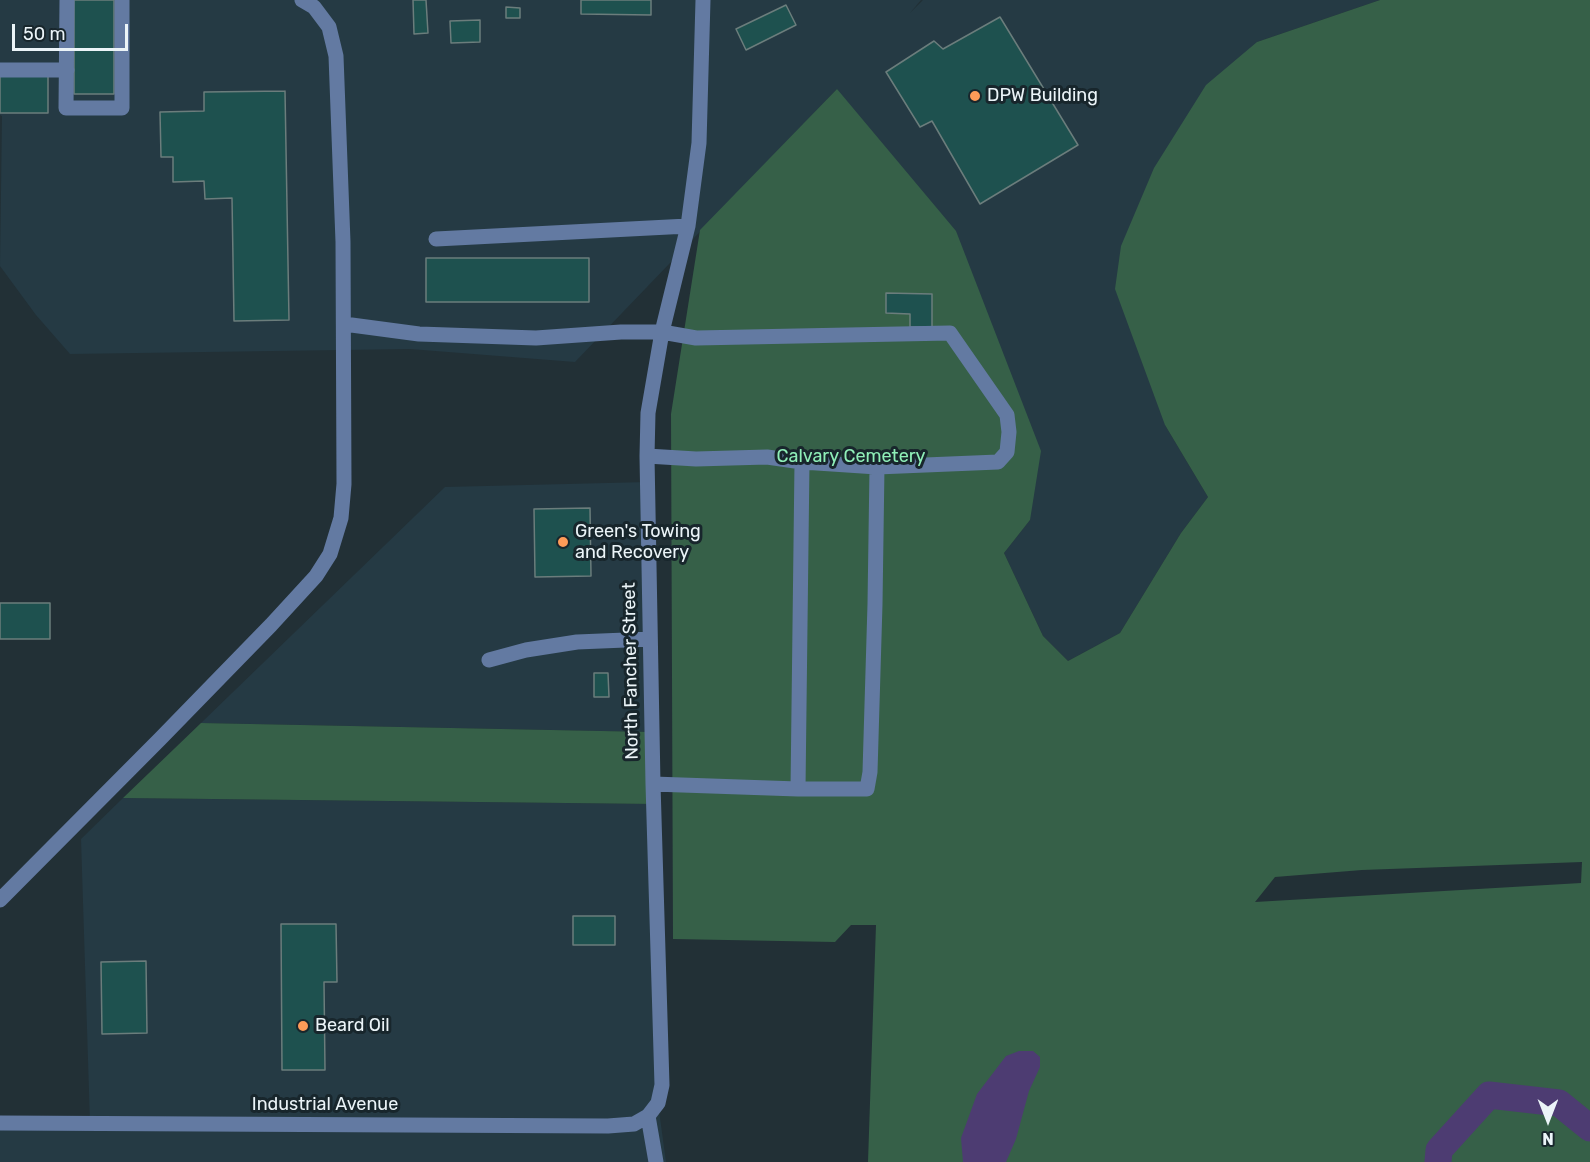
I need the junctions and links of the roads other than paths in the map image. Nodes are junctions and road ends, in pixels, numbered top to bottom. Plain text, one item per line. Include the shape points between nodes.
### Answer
1 (67, 0) edge
2 (122, 0) edge
3 (302, 0) edge
4 (703, 0) edge
5 (0, 70) edge
6 (67, 70) junction
7 (688, 226) junction
8 (436, 239) dead end
9 (344, 324) junction
10 (662, 332) junction
11 (647, 456) junction
12 (802, 462) junction
13 (877, 467) junction
14 (650, 639) junction
15 (489, 660) dead end
16 (653, 784) junction
17 (798, 789) junction
18 (0, 900) edge
19 (648, 1116) junction
20 (0, 1123) edge
21 (656, 1162) edge

1 - 6 street
2 - 6 street via 122,108 66,108
3 - 9 street via 314,7 329,27 336,56
4 - 7 street, North Fancher Street via 699,143
5 - 6 street
7 - 8 street
7 - 10 street, North Fancher Street
9 - 10 street via 419,334 524,338
9 - 18 street via 344,484 341,518 330,554 316,576 263,633
10 - 11 street, North Fancher Street via 648,413
10 - 13 street via 696,338 950,333 1007,415 1007,453 998,462
11 - 12 street via 766,457
11 - 14 street, North Fancher Street
12 - 13 street
12 - 17 street
13 - 17 street via 876,604 867,789
14 - 15 street via 577,642
14 - 16 street, North Fancher Street
16 - 17 street
16 - 19 street, North Fancher Street via 662,1085 658,1103
19 - 20 street, Industrial Avenue via 634,1124 608,1126
19 - 21 street

